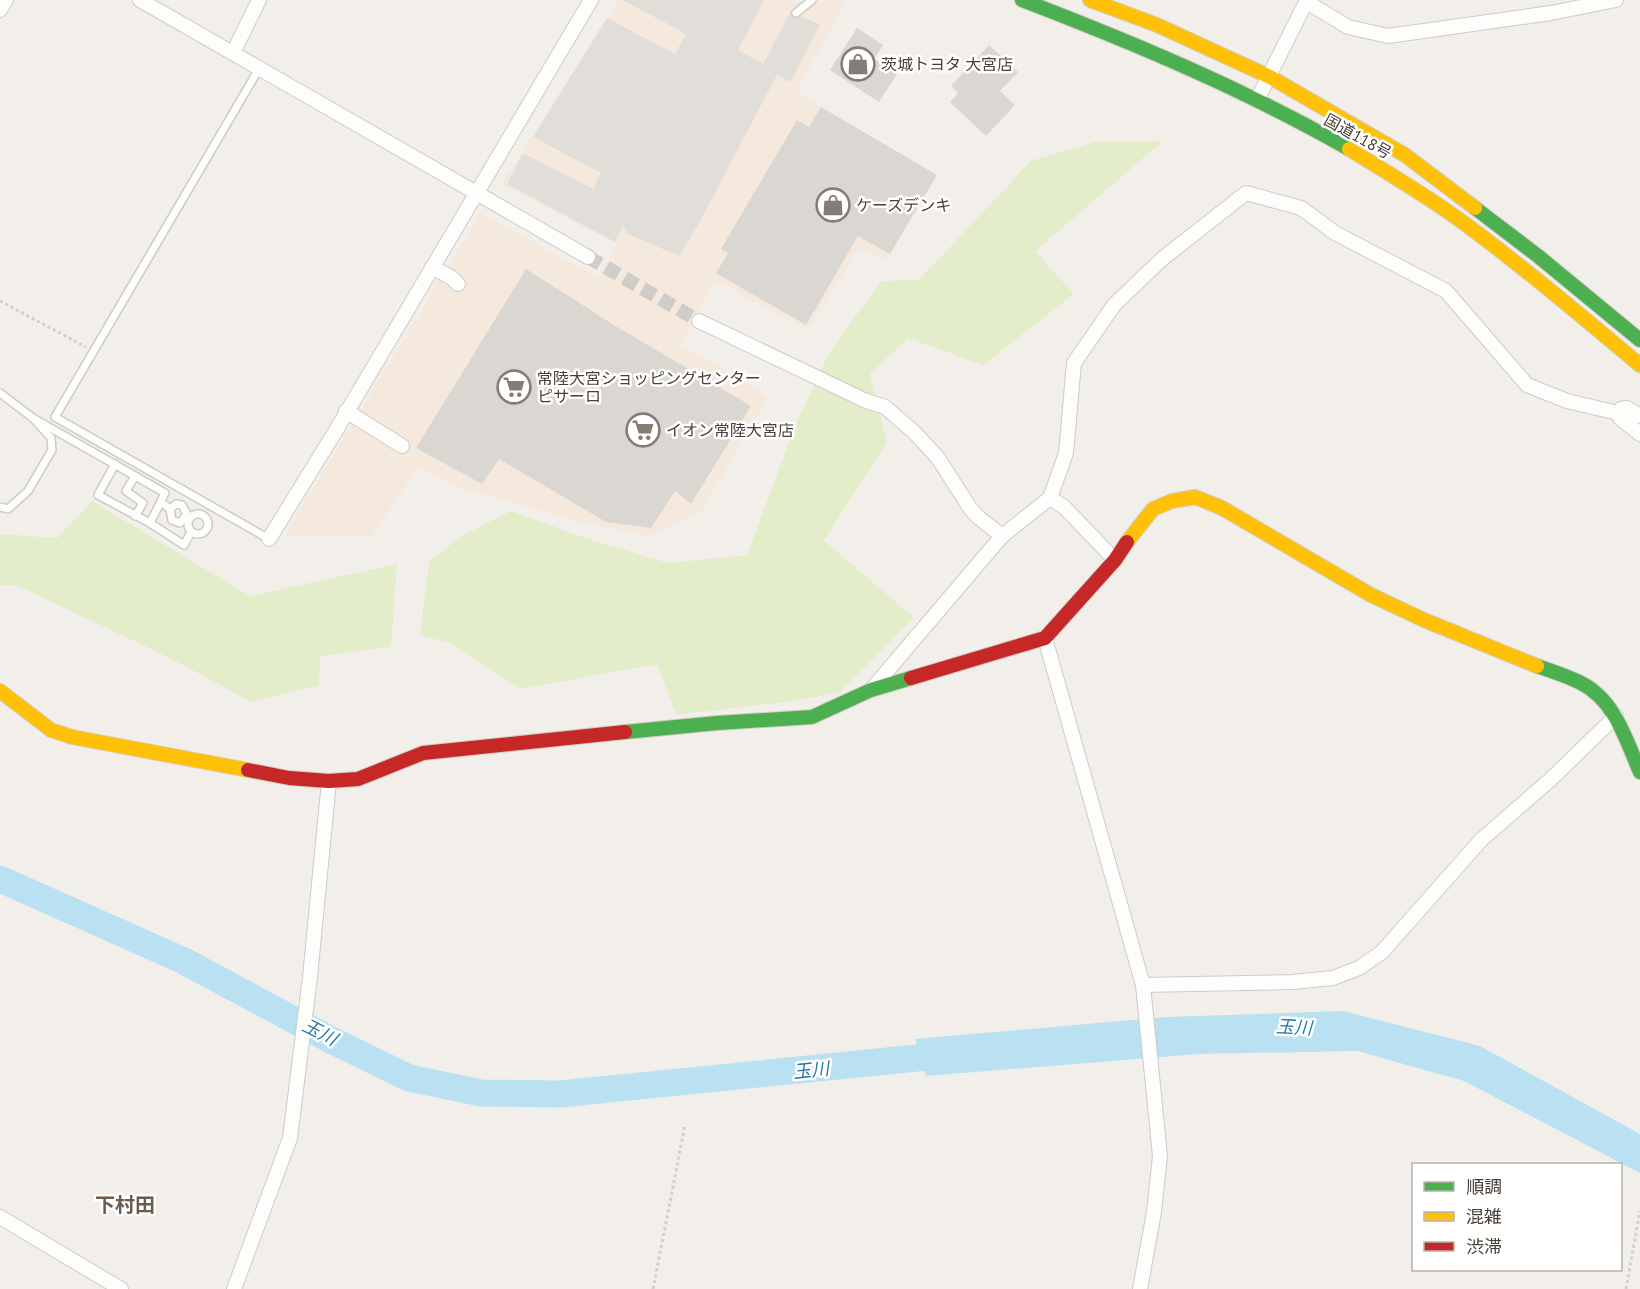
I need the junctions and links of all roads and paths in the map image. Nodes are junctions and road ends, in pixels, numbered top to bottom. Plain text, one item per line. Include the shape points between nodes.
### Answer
1 (6, 0) edge
2 (140, 0) edge
3 (259, 0) edge
4 (591, 0) edge
5 (812, 0) edge
6 (1022, 0) edge
7 (1090, 0) edge
8 (1543, 0) edge
9 (1616, 0) edge
10 (1307, 1) edge
11 (0, 10) edge
12 (796, 13) dead end
13 (1551, 13) junction
14 (232, 53) junction
15 (260, 68) junction
16 (1270, 77) junction
17 (1257, 100) junction
18 (476, 192) junction
19 (588, 257) tunnel mouth
20 (432, 267) junction
21 (458, 284) dead end
22 (0, 301) edge
23 (699, 321) tunnel mouth
24 (1640, 340) edge
25 (94, 351) junction
26 (1640, 365) edge
27 (0, 393) edge
28 (346, 411) junction
29 (1618, 413) junction
30 (1640, 416) edge
31 (33, 418) junction
32 (1640, 434) edge
33 (402, 446) dead end
34 (115, 465) junction
35 (135, 476) junction
36 (1050, 498) junction
37 (161, 502) junction
38 (0, 507) edge
39 (170, 509) junction
40 (135, 516) junction
41 (187, 518) junction
42 (150, 523) junction
43 (191, 532) junction
44 (1002, 536) junction
45 (269, 538) joint
46 (1115, 560) junction
47 (1045, 638) junction
48 (871, 690) junction
49 (0, 691) edge
50 (1616, 716) junction
51 (1640, 772) edge
52 (329, 782) junction
53 (1143, 985) junction
54 (685, 1125) dead end
55 (1640, 1211) edge
56 (0, 1217) edge
57 (120, 1289) edge
58 (234, 1289) edge
59 (653, 1289) edge
60 (1140, 1289) edge
61 (1626, 1289) edge

1 - 11 street
2 - 14 street
3 - 14 street
4 - 18 street
5 - 12 lane
6 - 17 main road, 国道118号 via 1146,48
7 - 16 main road, 国道118号
8 - 13 street
9 - 13 street
10 - 13 street via 1348,27 1388,36
10 - 16 street
14 - 15 street
15 - 18 street
15 - 25 lane
16 - 17 street
16 - 24 main road, 国道118号 via 1405,155
17 - 26 main road, 国道118号 via 1392,174 1524,270
18 - 19 street
18 - 20 street
20 - 21 street
20 - 28 street
22 - 25 path
23 - 44 street via 885,407 938,458 978,517
25 - 45 lane via 55,417
27 - 31 lane
28 - 33 street
28 - 45 street
29 - 30 street via 1627,408
29 - 32 street
29 - 36 street via 1567,401 1527,385 1446,291 1335,233 1301,208 1246,193 1162,259 1114,304 1074,363 1066,453
31 - 34 lane
31 - 38 lane via 51,438 52,450 28,491 8,508
34 - 35 lane
34 - 40 lane via 98,495
35 - 37 lane via 165,493
35 - 40 lane via 126,491 143,503
36 - 44 street
36 - 46 street via 1064,507
37 - 39 lane
37 - 42 lane
39 - 41 lane via 172,520 180,523
39 - 41 lane via 182,505
40 - 42 lane
41 - 43 lane
41 - 43 lane via 198,514 208,522 203,533
42 - 43 lane via 184,545
44 - 48 street
46 - 47 main road
46 - 50 main road via 1154,509 1195,497 1222,508 1424,620 1583,684
47 - 48 main road
47 - 53 street
48 - 52 main road via 812,717 423,753 358,779
49 - 52 main road via 51,730 72,737
50 - 51 main road
50 - 53 street via 1481,840 1382,952 1359,968 1333,978 1293,982
52 - 58 street via 290,1138
53 - 60 street via 1160,1156
54 - 59 path
55 - 61 path
56 - 57 street

